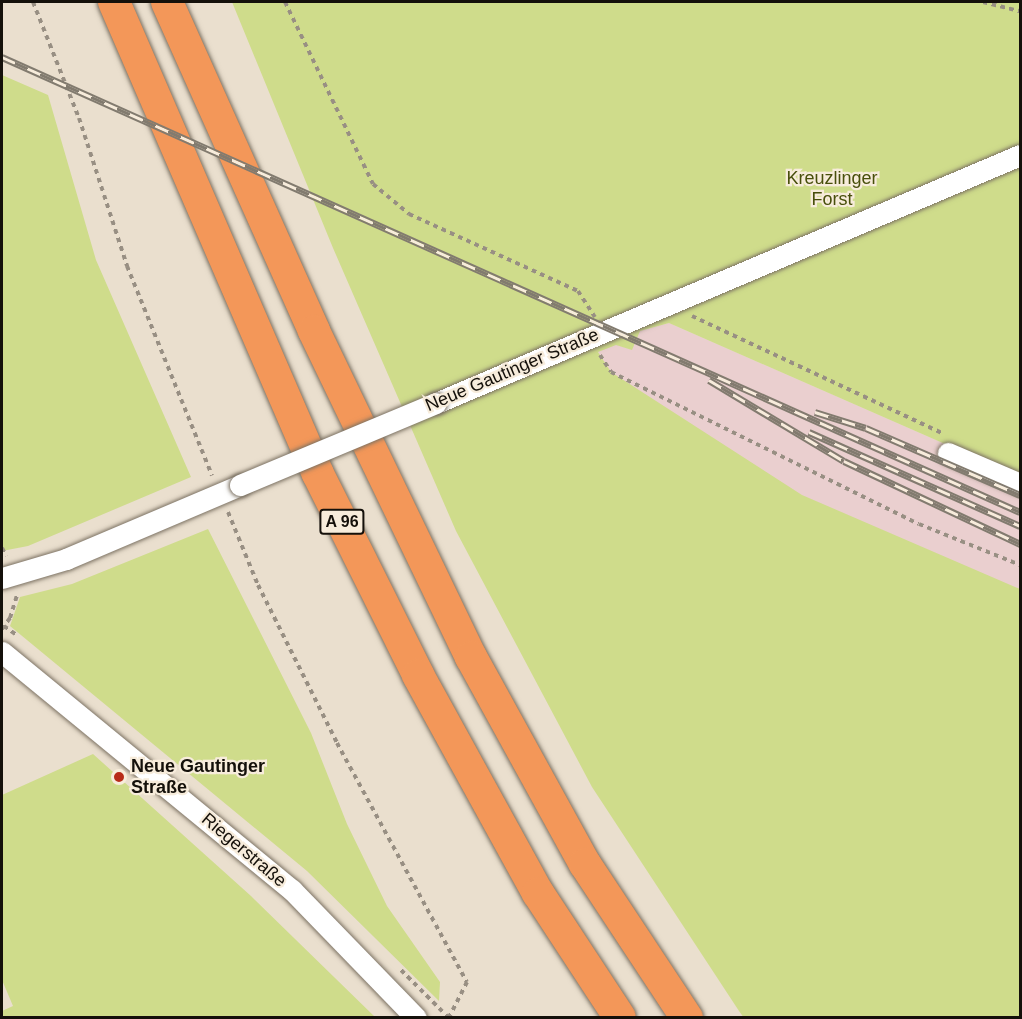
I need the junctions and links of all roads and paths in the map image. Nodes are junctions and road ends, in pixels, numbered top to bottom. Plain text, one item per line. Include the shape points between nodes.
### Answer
1 (33, 2) edge
2 (114, 2) edge
3 (167, 2) edge
4 (285, 2) edge
5 (983, 2) edge
6 (1020, 11) edge
7 (1020, 155) edge
8 (667, 303) junction
9 (599, 342) junction
10 (947, 444) joint
11 (1020, 484) edge
12 (220, 494) junction
13 (1020, 565) edge
14 (2, 578) edge
15 (2, 652) edge
16 (416, 1017) edge
17 (449, 1017) edge
18 (620, 1017) edge
19 (687, 1017) edge

1 - 12 path via 79,118 127,266
2 - 18 highway, A 96 via 318,474 418,675 538,893
3 - 19 highway via 314,332 471,657 585,864
4 - 9 path via 373,184 409,214 579,291
5 - 6 path
7 - 8 street, Neue Gautinger Straße
8 - 9 street, Neue Gautinger Straße
8 - 10 path
9 - 12 street, Neue Gautinger Straße, bridge via 436,403
9 - 13 path via 611,372 919,524
10 - 11 street
12 - 14 street, Neue Gautinger Straße via 66,559
12 - 17 path via 258,585 316,701 467,982
15 - 16 street, Riegerstraße via 292,890

